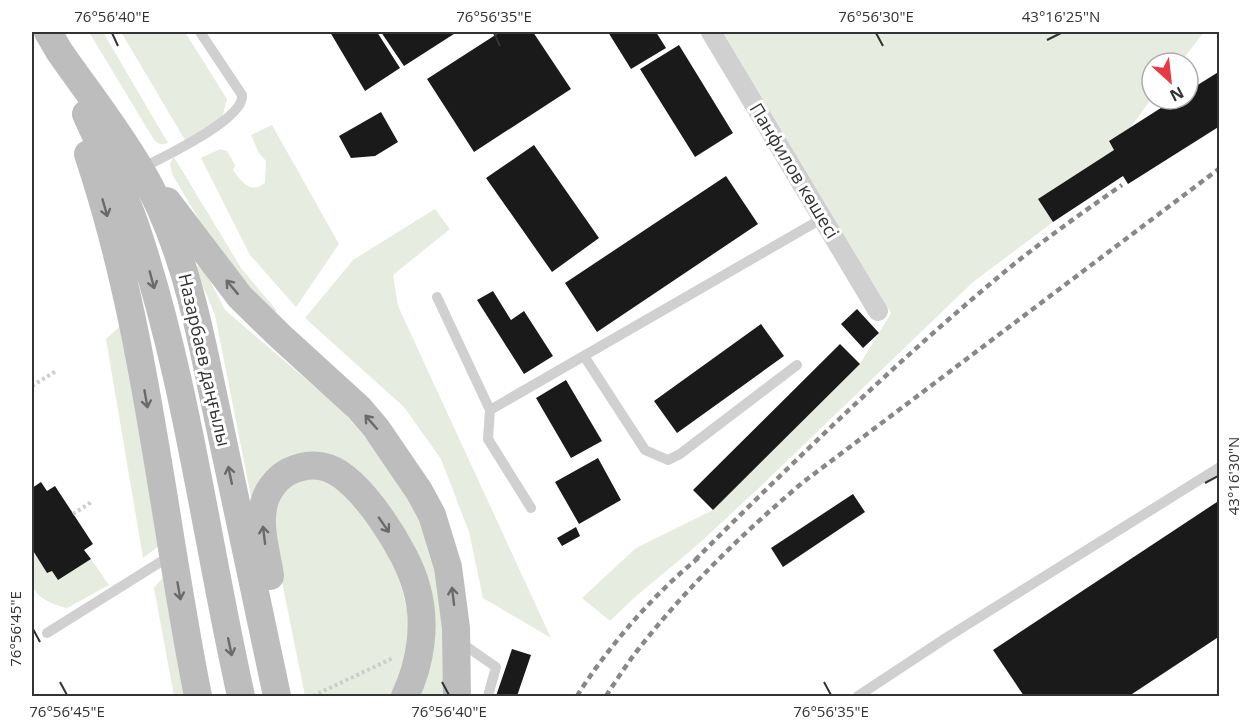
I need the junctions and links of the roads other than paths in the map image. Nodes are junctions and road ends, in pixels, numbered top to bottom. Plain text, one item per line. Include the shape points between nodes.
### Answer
1 (215, 32) edge
2 (711, 32) edge
3 (203, 35) edge
4 (53, 41) edge
5 (141, 169) junction
6 (823, 218) junction
7 (437, 297) dead end
8 (878, 311) dead end
9 (584, 356) junction
10 (797, 365) dead end
11 (490, 410) junction
12 (1220, 467) edge
13 (531, 508) dead end
14 (173, 554) junction
15 (47, 633) dead end
16 (456, 639) junction
17 (198, 696) edge
18 (241, 696) edge
19 (277, 696) edge
20 (290, 696) edge
21 (405, 696) edge
22 (457, 696) edge
23 (488, 696) edge
24 (858, 696) edge

1 - 3 lane
2 - 6 street, Панфилов көшесі
3 - 5 lane via 242,95 240,106 223,123
4 - 5 main road, Назарбаев даңғылы
4 -> 14 main road via 113,237 130,310
4 -> 18 main road, Назарбаев даңғылы via 122,190 149,270 177,379
16 -> 5 main road via 453,593 440,537 407,471 359,408 240,297
19 -> 5 main road, Назарбаев даңғылы via 195,311 180,261
6 - 8 street, Панфилов көшесі
6 - 9 lane
7 - 11 lane
9 - 10 lane via 645,450 668,460
9 - 11 lane
11 - 13 lane via 488,438
12 - 24 lane
14 - 15 lane
14 -> 17 main road
16 - 22 main road
16 - 23 lane via 496,667
20 -> 21 main road via 263,535 263,508 273,484 284,474 316,465 337,472 362,494 410,568 419,600 420,645 415,674

